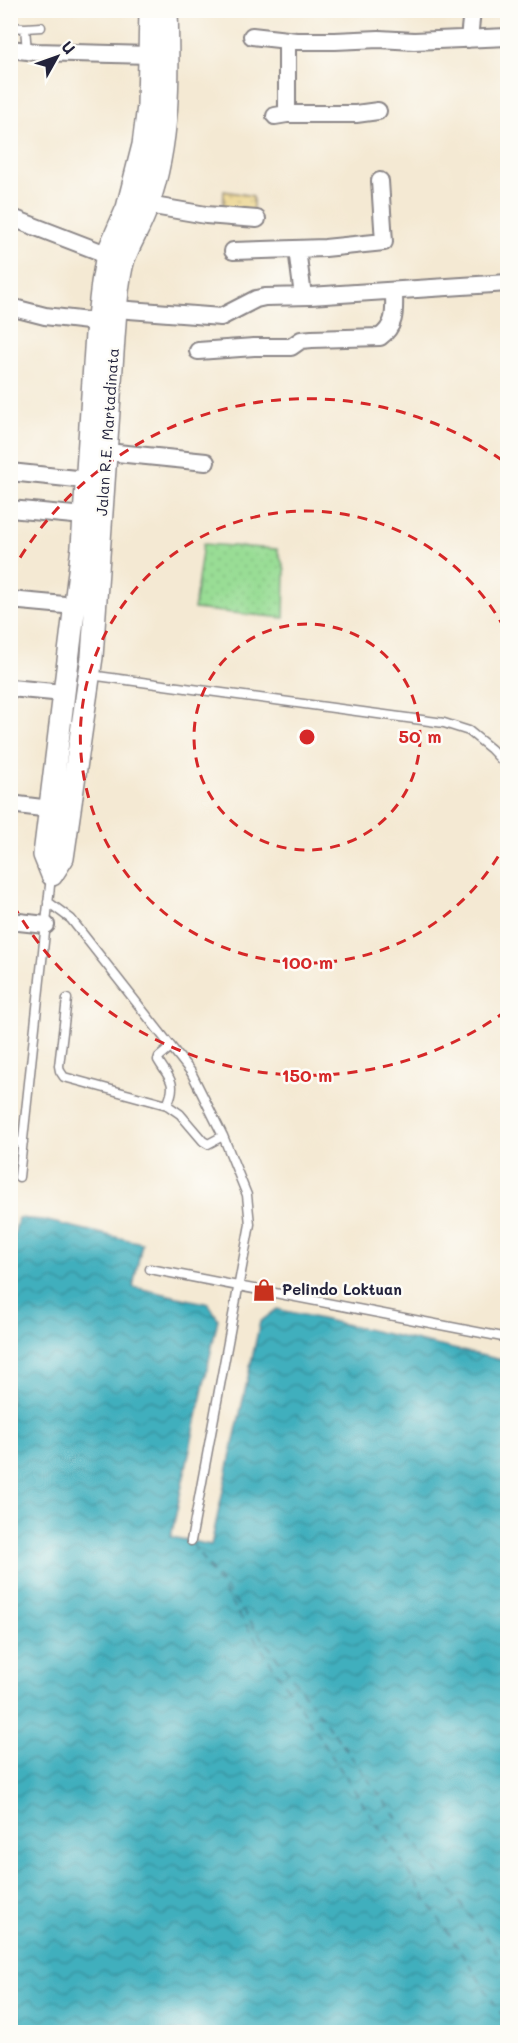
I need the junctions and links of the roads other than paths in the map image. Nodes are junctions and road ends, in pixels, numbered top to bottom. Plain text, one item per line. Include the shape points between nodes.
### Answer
1 (150, 10) edge
2 (167, 10) edge
3 (472, 10) edge
4 (10, 27) edge
5 (41, 27) dead end
6 (26, 28) junction
7 (252, 36) dead end
8 (507, 37) edge
9 (469, 39) junction
10 (287, 40) junction
11 (19, 50) edge
12 (150, 55) junction
13 (378, 111) dead end
14 (380, 181) dead end
15 (148, 205) junction
16 (10, 216) edge
17 (257, 219) dead end
18 (297, 249) junction
19 (233, 251) dead end
20 (115, 257) junction
21 (507, 283) edge
22 (394, 291) junction
23 (303, 296) junction
24 (10, 307) edge
25 (116, 309) junction
26 (97, 322) junction
27 (198, 351) dead end
28 (107, 452) junction
29 (206, 462) dead end
30 (10, 471) edge
31 (86, 480) junction
32 (10, 509) edge
33 (84, 516) junction
34 (10, 600) edge
35 (75, 606) junction
36 (69, 655) junction
37 (91, 666) junction
38 (10, 687) edge
39 (64, 693) junction
40 (507, 767) edge
41 (10, 804) edge
42 (50, 809) junction
43 (53, 863) junction
44 (48, 902) junction
45 (10, 921) edge
46 (46, 925) junction
47 (67, 999) dead end
48 (171, 1047) junction
49 (167, 1105) junction
50 (223, 1136) junction
51 (10, 1142) edge
52 (23, 1142) junction
53 (19, 1177) dead end
54 (150, 1269) dead end
55 (238, 1286) junction
56 (507, 1338) edge
57 (191, 1541) dead end

1 - 12 street, Jalan R.E. Martadinata
2 - 15 street, Jalan R.E. Martadinata via 167,102 163,141
3 - 9 street
4 - 6 lane
5 - 6 lane
6 - 11 lane
7 - 10 street
8 - 9 street
9 - 10 street
10 - 13 street via 281,115
11 - 12 street
12 - 20 street, Jalan R.E. Martadinata via 148,106 136,177
14 - 18 street via 384,242
15 - 17 street
15 - 20 street, Jalan R.E. Martadinata
16 - 20 street
18 - 19 street
18 - 23 street
20 - 25 street, Jalan R.E. Martadinata
20 - 26 street, Jalan R.E. Martadinata
21 - 22 street
22 - 23 street
22 - 27 street via 394,320 380,337 312,339 291,347
23 - 25 street via 256,299 221,317
24 - 26 street
25 - 28 street, Jalan R.E. Martadinata
26 - 31 street, Jalan R.E. Martadinata
28 - 29 street
28 - 37 street, Jalan R.E. Martadinata
30 - 31 street
31 - 33 street, Jalan R.E. Martadinata
32 - 33 street
33 - 35 street, Jalan R.E. Martadinata
34 - 35 street
35 - 36 street, Jalan R.E. Martadinata
36 - 37 street
36 - 39 street, Jalan R.E. Martadinata
37 - 40 lane via 444,723 468,731
37 - 43 street, Jalan R.E. Martadinata
38 - 39 street
39 - 42 street, Jalan R.E. Martadinata
41 - 42 street
42 - 43 street, Jalan R.E. Martadinata
43 - 44 lane
44 - 46 lane
44 - 48 lane via 71,919
45 - 46 street
46 - 52 lane
47 - 49 lane via 59,1066 64,1077
48 - 49 lane via 158,1060 173,1083
48 - 50 lane via 190,1072
49 - 50 lane via 208,1144
50 - 55 lane via 247,1195 250,1224
51 - 52 lane
52 - 53 lane
54 - 55 lane
55 - 56 lane
55 - 57 lane

